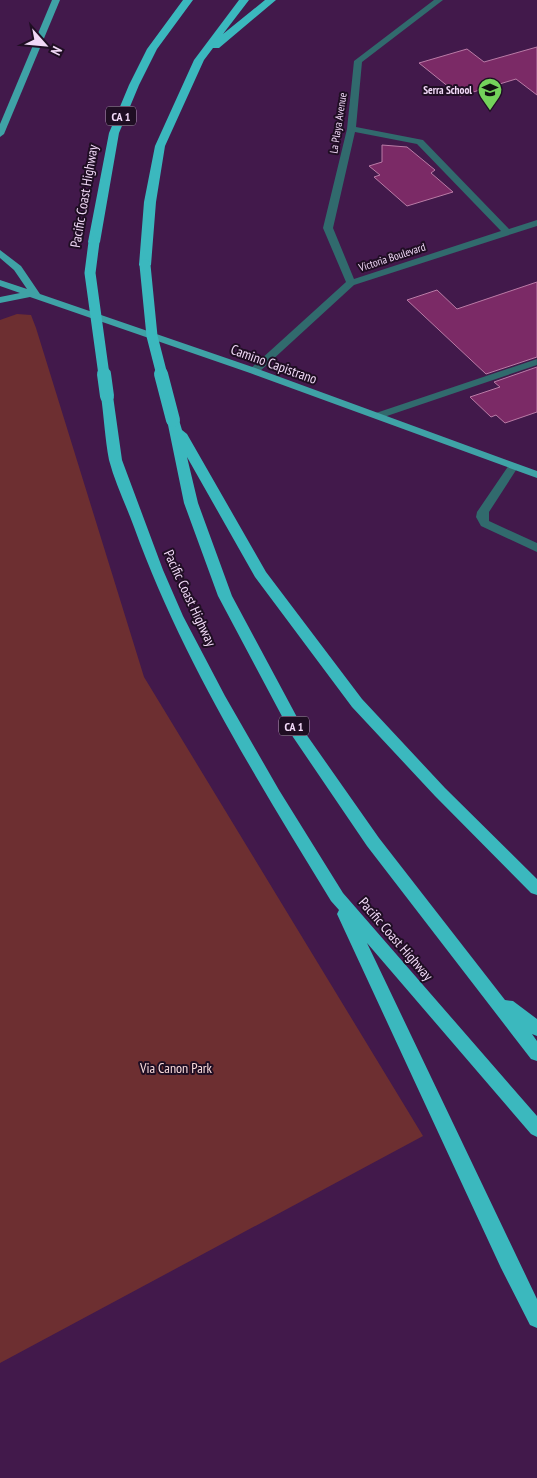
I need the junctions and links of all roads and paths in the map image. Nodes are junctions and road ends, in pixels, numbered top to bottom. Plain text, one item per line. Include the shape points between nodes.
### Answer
1 (56, 0) edge
2 (244, 0) edge
3 (271, 0) edge
4 (439, 0) edge
5 (186, 1) edge
6 (199, 60) junction
7 (351, 129) junction
8 (0, 134) edge
9 (537, 223) edge
10 (508, 233) junction
11 (0, 253) edge
12 (0, 283) edge
13 (351, 283) junction
14 (34, 294) junction
15 (0, 300) edge
16 (537, 362) edge
17 (254, 371) junction
18 (377, 416) junction
19 (173, 420) junction
20 (513, 467) junction
21 (536, 473) edge
22 (537, 548) edge
23 (537, 889) edge
24 (337, 897) junction
25 (490, 993) junction
26 (537, 1030) edge
27 (537, 1054) edge
28 (537, 1129) edge
29 (537, 1319) edge

1 - 8 main road
2 - 6 highway, CA 1
3 - 6 highway
4 - 7 street, La Playa Avenue via 358,61
5 - 24 highway, Pacific Coast Highway / CA 1, bridge via 152,49 114,133 94,242 90,273 116,460 176,616 274,794
6 - 19 highway, CA 1, bridge via 160,146 150,202 145,265 152,336
7 - 10 street via 420,142
7 - 13 street, La Playa Avenue via 328,228
9 - 10 street, Victoria Boulevard
10 - 13 street, Victoria Boulevard
11 - 14 main road via 18,268
12 - 14 main road, Camino Capistrano
13 - 17 street, Victoria Boulevard
14 - 15 main road
14 - 17 main road, Camino Capistrano
16 - 18 street
17 - 18 main road, Camino Capistrano
18 - 20 main road, Camino Capistrano
19 - 23 highway via 260,574 357,703
19 - 25 highway, CA 1 via 191,503 224,596 300,737 373,842
20 - 21 main road, Camino Capistrano
20 - 22 street via 482,518 485,523
24 - 28 highway, Pacific Coast Highway / CA 1
24 - 29 highway
25 - 26 highway
25 - 27 highway, CA 1

